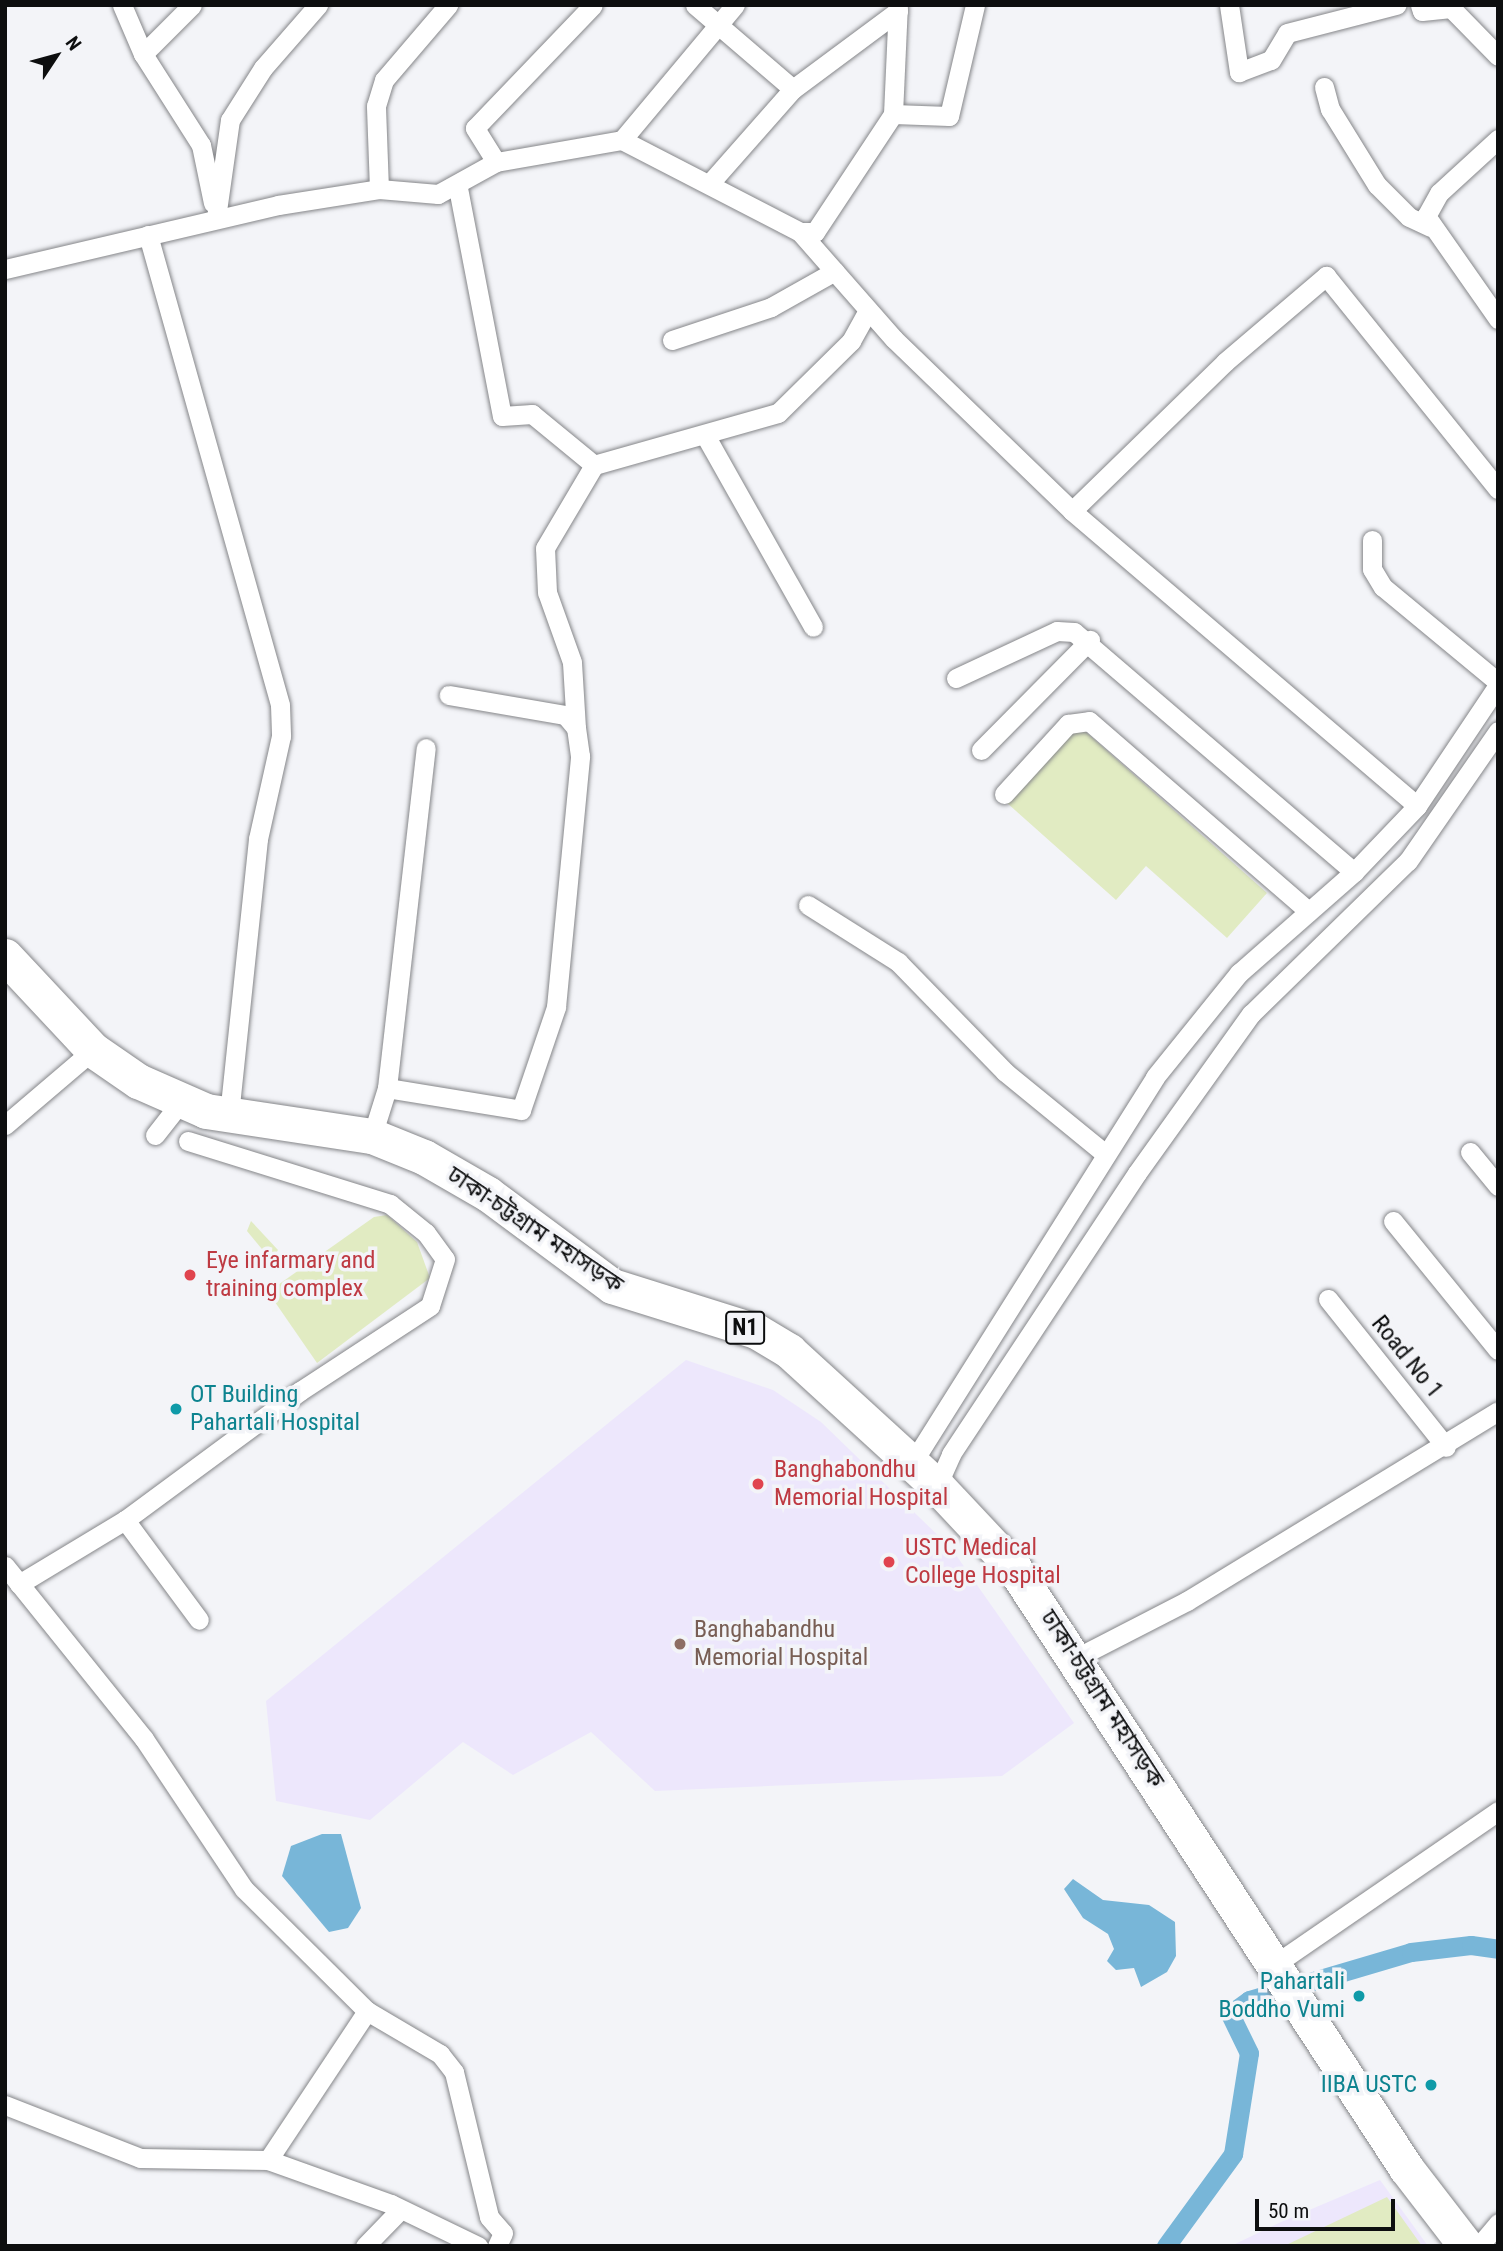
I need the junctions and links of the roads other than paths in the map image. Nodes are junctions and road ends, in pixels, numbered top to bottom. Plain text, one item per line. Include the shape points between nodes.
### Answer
1 (122, 5) edge
2 (192, 5) edge
3 (318, 5) edge
4 (448, 5) edge
5 (593, 5) edge
6 (695, 5) edge
7 (735, 5) edge
8 (975, 5) edge
9 (1229, 5) edge
10 (1396, 5) edge
11 (1420, 5) edge
12 (898, 8) edge
13 (719, 25) junction
14 (143, 54) junction
15 (1498, 56) edge
16 (1324, 87) dead end
17 (793, 89) junction
18 (893, 114) junction
19 (1498, 139) edge
20 (622, 140) junction
21 (496, 162) junction
22 (710, 183) junction
23 (458, 188) junction
24 (379, 189) junction
25 (216, 218) junction
26 (1430, 227) junction
27 (800, 232) junction
28 (148, 235) junction
29 (5, 269) edge
30 (835, 271) junction
31 (868, 310) junction
32 (1498, 319) edge
33 (672, 340) dead end
34 (705, 435) junction
35 (594, 465) junction
36 (1498, 489) edge
37 (1072, 511) junction
38 (1372, 540) dead end
39 (813, 627) dead end
40 (1090, 640) junction
41 (956, 678) dead end
42 (1498, 684) edge
43 (449, 695) dead end
44 (1492, 706) edge
45 (576, 728) junction
46 (1498, 732) edge
47 (426, 748) dead end
48 (981, 750) dead end
49 (1004, 794) dead end
50 (1418, 806) junction
51 (1354, 872) junction
52 (808, 905) dead end
53 (1308, 911) junction
54 (5, 956) edge
55 (93, 1050) junction
56 (387, 1088) junction
57 (181, 1102) junction
58 (229, 1114) junction
59 (5, 1125) edge
60 (155, 1135) dead end
61 (372, 1136) junction
62 (188, 1140) dead end
63 (1103, 1152) junction
64 (1469, 1152) dead end
65 (1498, 1186) edge
66 (1393, 1221) dead end
67 (1328, 1300) dead end
68 (1498, 1350) edge
69 (1498, 1411) edge
70 (1446, 1447) junction
71 (924, 1476) junction
72 (125, 1520) junction
73 (5, 1566) edge
74 (19, 1584) junction
75 (199, 1620) dead end
76 (1076, 1658) junction
77 (1498, 1811) edge
78 (1283, 1978) junction
79 (367, 2011) junction
80 (5, 2105) edge
81 (268, 2160) junction
82 (400, 2210) junction
83 (1498, 2224) edge
84 (365, 2246) edge
85 (478, 2246) edge
86 (497, 2246) edge
87 (1466, 2246) edge
88 (1479, 2246) edge

1 - 14 street
2 - 14 street
3 - 25 street via 263,68 230,120
4 - 24 street via 384,80 376,106
5 - 21 street via 475,128
6 - 13 street
7 - 13 street
8 - 18 street via 949,116
9 - 10 street via 1239,72 1271,60 1287,33
11 - 15 street via 1422,11 1451,8
12 - 17 street
12 - 18 street
13 - 17 street
13 - 20 street
14 - 25 street via 201,145
16 - 26 street via 1335,119 1377,184 1409,217
17 - 22 street
18 - 27 street via 816,232
19 - 26 street via 1439,193 1426,216
20 - 21 street
20 - 22 street
21 - 23 street
22 - 27 street
23 - 24 street via 439,194
23 - 35 street via 502,416 532,414
24 - 25 street
25 - 28 street
26 - 32 street
27 - 30 street
28 - 29 street
28 - 58 street via 280,705 281,736 258,839
30 - 31 street
30 - 33 street via 771,307
31 - 34 street via 851,341 778,414
31 - 37 street
34 - 35 street
34 - 39 street
35 - 45 street via 545,548 547,592 572,662
36 - 37 street via 1326,276 1225,362
37 - 50 street
38 - 42 street via 1372,569 1383,587
40 - 41 street via 1057,631
40 - 48 street
40 - 51 street
42 - 44 street
43 - 45 street via 565,715
44 - 50 street
45 - 56 street via 580,757 556,1007 521,1110
46 - 71 street via 1408,861 1251,1014 1129,1184 951,1454
47 - 56 street
49 - 53 street via 1068,724 1077,718 1089,721
50 - 51 street
51 - 53 street
52 - 63 street via 898,962 1005,1072
53 - 63 street via 1222,992
54 - 55 highway, ঢাকা-চট্টগ্রাম মহাসড়ক / N1
55 - 57 highway, ঢাকা-চট্টগ্রাম মহাসড়ক / N1
55 - 59 street
56 - 61 street
57 - 58 highway, ঢাকা-চট্টগ্রাম মহাসড়ক / N1
57 - 60 street
58 - 61 highway, ঢাকা-চট্টগ্রাম মহাসড়ক / N1
61 - 71 highway, ঢাকা-চট্টগ্রাম মহাসড়ক / N1 via 458,1175 612,1286 771,1338
62 - 72 street via 390,1203 426,1233 445,1259 430,1306 300,1391
63 - 71 street
64 - 65 street
66 - 68 street
67 - 70 street, Road No 1
69 - 70 street
70 - 76 street via 1187,1601
71 - 76 highway, ঢাকা-চট্টগ্রাম মহাসড়ক / N1 via 1014,1568
72 - 74 street
72 - 75 street
73 - 74 street
74 - 79 street via 144,1739 244,1889
76 - 78 highway, ঢাকা-চট্টগ্রাম মহাসড়ক / N1
77 - 78 street
78 - 87 highway, ঢাকা-চট্টগ্রাম মহাসড়ক / N1 via 1406,2168
79 - 81 street
79 - 86 street via 440,2054 454,2072 489,2217 503,2233
80 - 81 street via 140,2158
81 - 82 street
82 - 84 street
82 - 85 street
83 - 88 street

